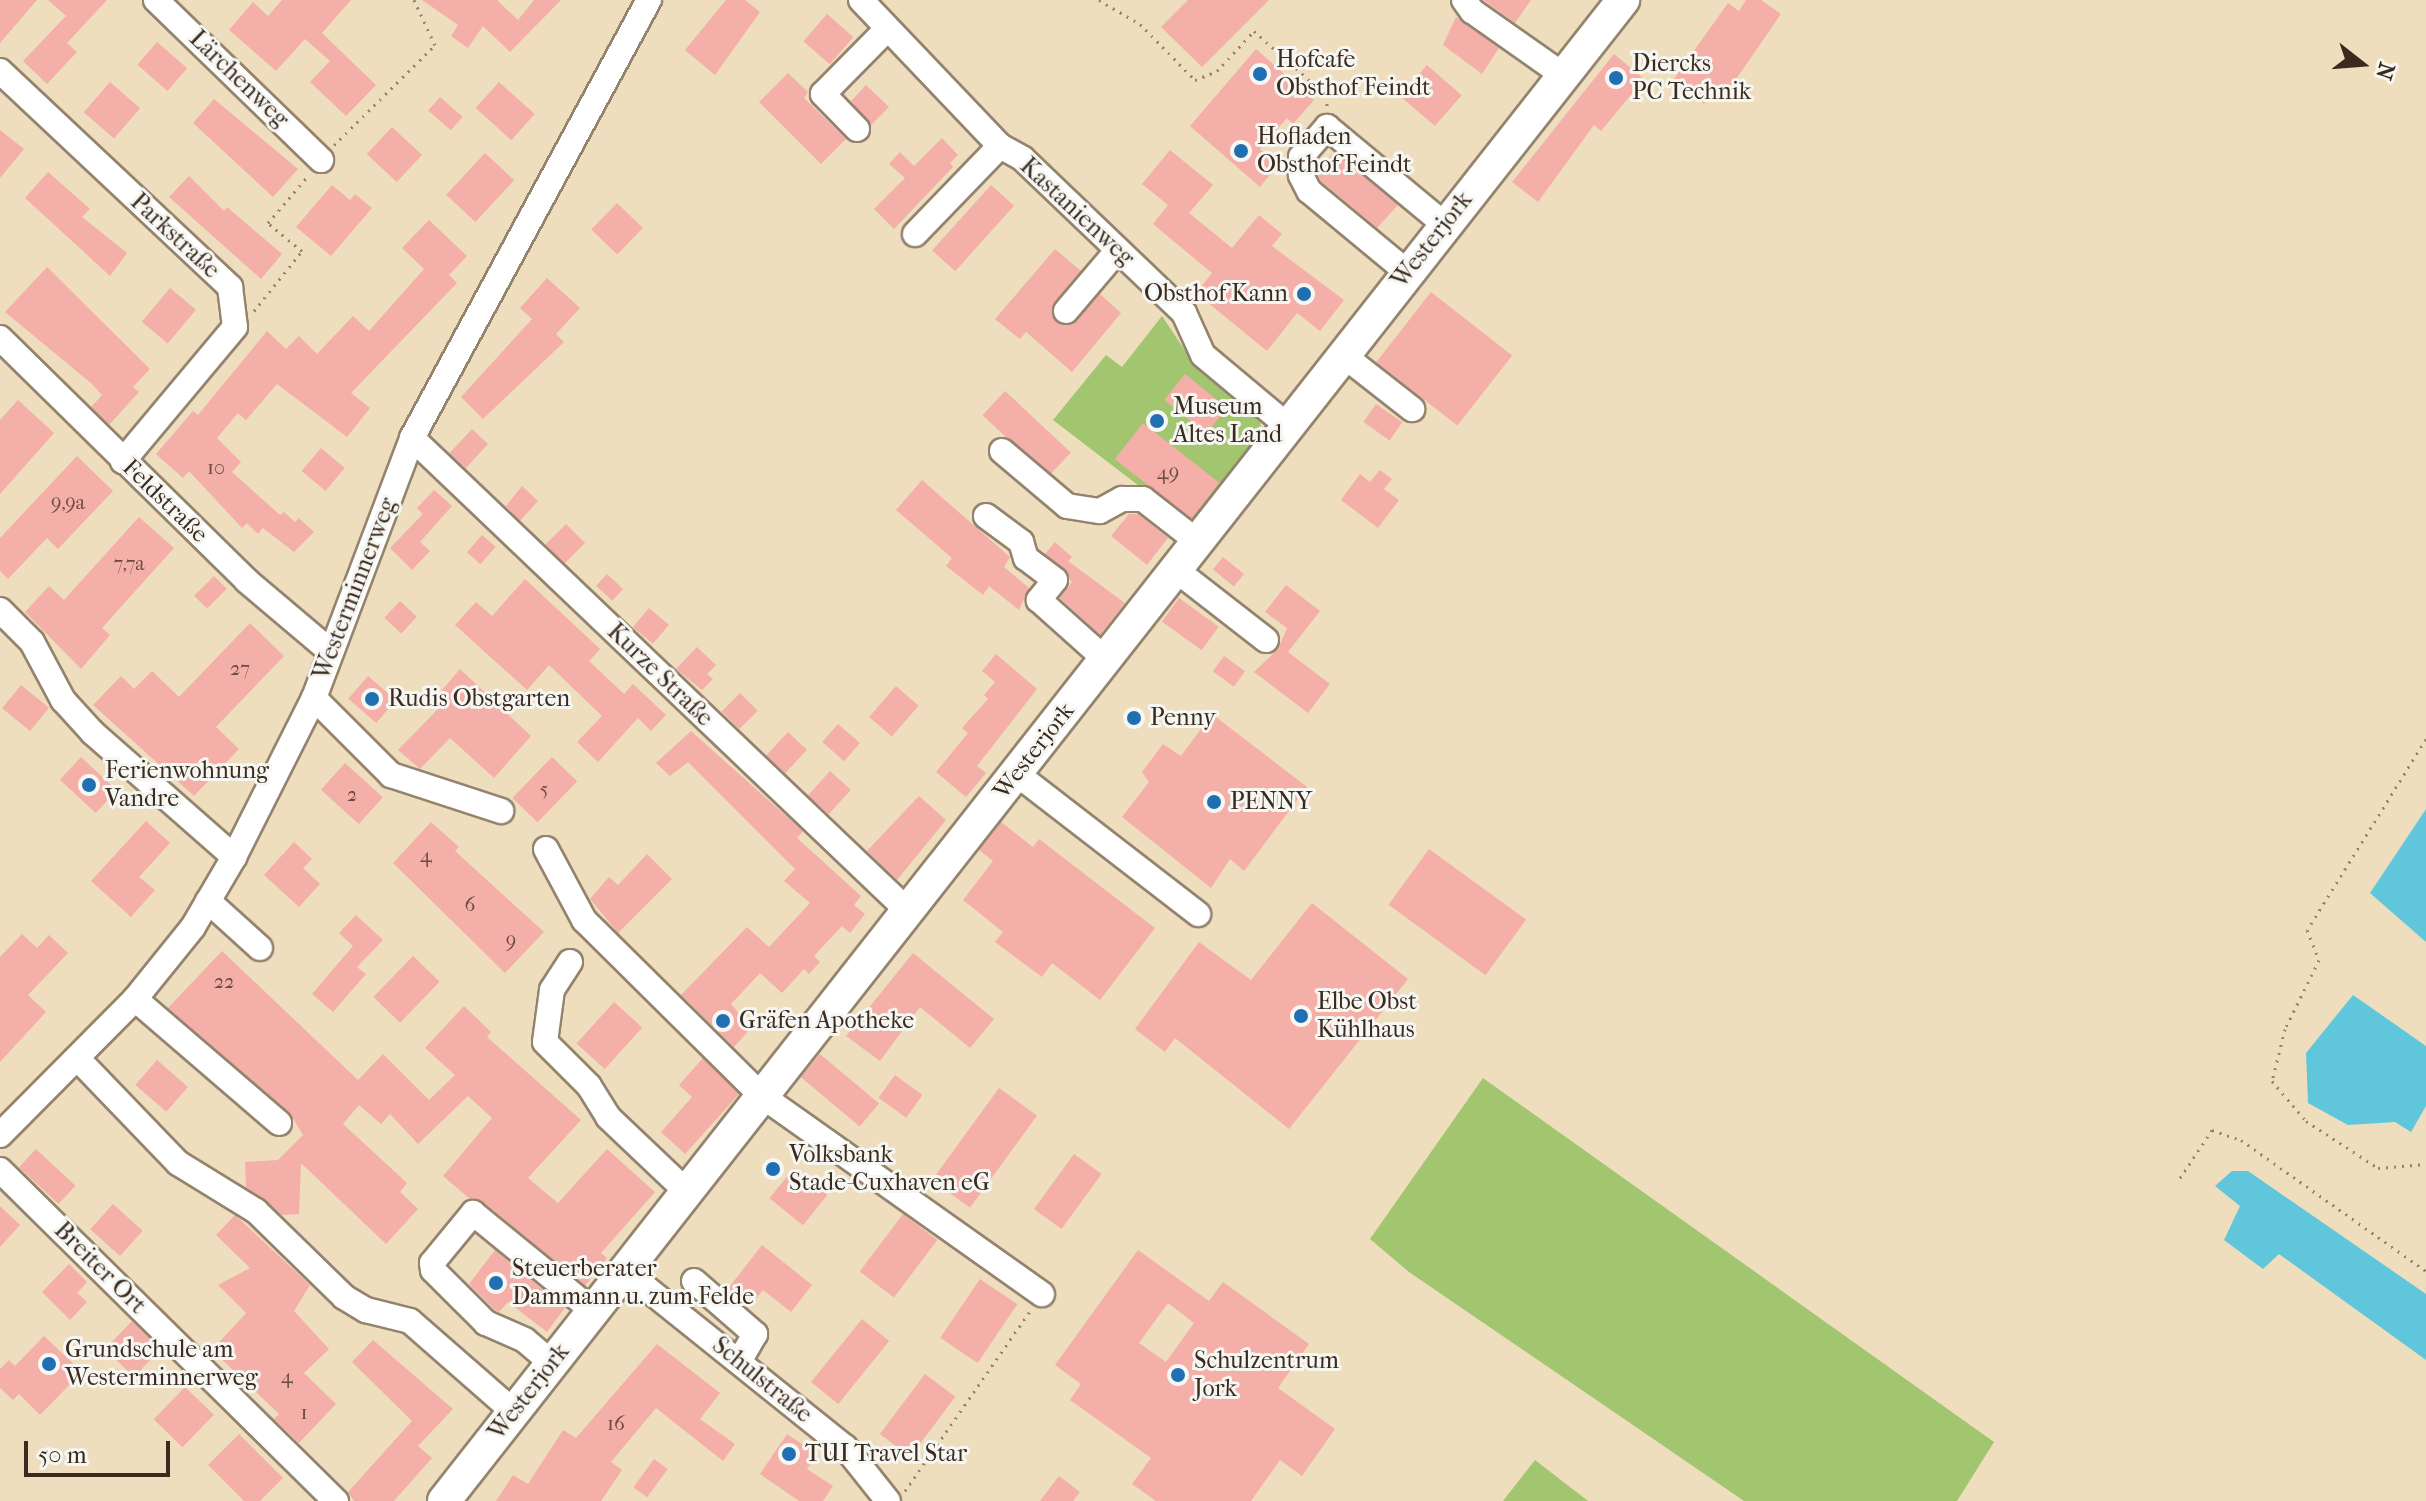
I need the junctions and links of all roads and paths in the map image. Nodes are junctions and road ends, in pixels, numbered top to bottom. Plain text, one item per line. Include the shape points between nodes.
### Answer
1 (156, 0) edge
2 (649, 0) edge
3 (861, 0) edge
4 (1099, 0) edge
5 (1464, 0) edge
6 (1623, 0) edge
7 (887, 29) junction
8 (0, 71) edge
9 (1563, 75) junction
10 (1327, 127) junction
11 (857, 129) dead end
12 (1000, 146) junction
13 (1264, 153) dead end
14 (1274, 158) dead end
15 (321, 160) dead end
16 (1444, 224) junction
17 (915, 234) dead end
18 (1118, 250) junction
19 (1407, 272) junction
20 (1066, 311) dead end
21 (2, 343) edge
22 (1343, 355) junction
23 (1412, 409) dead end
24 (1288, 426) junction
25 (412, 438) junction
26 (1002, 451) dead end
27 (123, 461) junction
28 (986, 516) dead end
29 (1198, 542) junction
30 (1176, 570) junction
31 (0, 610) edge
32 (1266, 640) dead end
33 (331, 652) junction
34 (1106, 660) junction
35 (314, 698) junction
36 (2426, 739) edge
37 (1017, 774) junction
38 (501, 811) dead end
39 (546, 849) dead end
40 (234, 857) junction
41 (208, 901) junction
42 (908, 911) junction
43 (1198, 914) dead end
44 (260, 948) dead end
45 (570, 962) dead end
46 (135, 999) junction
47 (77, 1058) junction
48 (762, 1096) junction
49 (279, 1123) dead end
50 (0, 1135) edge
51 (2426, 1164) edge
52 (0, 1170) edge
53 (2180, 1178) dead end
54 (687, 1192) junction
55 (625, 1271) junction
56 (2426, 1271) edge
57 (694, 1281) dead end
58 (1042, 1294) joint
59 (593, 1311) junction
60 (739, 1362) junction
61 (552, 1363) junction
62 (514, 1412) junction
63 (336, 1501) edge
64 (444, 1501) edge
65 (888, 1501) edge
66 (898, 1501) edge

1 - 15 street, Lärchenweg
2 - 25 street, Westerminnerweg
3 - 7 street, Kastanienweg
4 - 10 path via 1140,24 1195,80 1217,71 1254,31 1327,96
5 - 9 street
6 - 9 main road, Westerjork
7 - 11 street via 823,94
7 - 12 street, Kastanienweg
8 - 27 street, Parkstraße via 230,287 235,327
9 - 16 main road, Westerjork
10 - 16 street
10 - 19 street via 1301,157 1301,175 1309,191
12 - 17 street
12 - 18 street, Kastanienweg via 1023,159
13 - 14 path
16 - 19 main road, Westerjork
18 - 20 street
18 - 24 street, Kastanienweg via 1184,313 1203,355
19 - 22 main road, Westerjork
21 - 27 street, Feldstraße
22 - 23 street
22 - 24 main road, Westerjork
24 - 29 main road, Westerjork
25 - 33 street, Westerminnerweg
25 - 42 street, Kurze Straße
26 - 29 street via 1067,506 1100,511 1122,499 1143,499
27 - 33 street, Feldstraße via 247,581
28 - 34 street via 1021,542 1026,558 1055,580 1039,600
29 - 30 main road, Westerjork
30 - 32 street
30 - 34 main road, Westerjork
31 - 40 street via 32,642 63,700 93,733
33 - 35 street, Westerminnerweg
34 - 37 main road, Westerjork
35 - 38 street via 391,775
35 - 40 street, Westerminnerweg
36 - 51 path via 2307,930 2319,960 2285,1029 2272,1081 2306,1121 2378,1168
37 - 42 main road, Westerjork
37 - 43 street
39 - 48 street via 584,920
40 - 41 street, Westerminnerweg
41 - 44 street
41 - 46 street, Westerminnerweg
42 - 48 main road, Westerjork
45 - 54 street via 552,990 545,1042 589,1086 608,1117
46 - 47 street, Westerminnerweg
46 - 49 street
47 - 50 street, Westerminnerweg
47 - 62 street via 178,1163 256,1211 344,1297 366,1310 410,1321
48 - 54 main road, Westerjork
48 - 58 street
52 - 63 street, Breiter Ort
53 - 56 path via 2212,1130 2241,1140
54 - 55 main road, Westerjork
55 - 59 main road, Westerjork
55 - 60 street, Schulstraße
57 - 60 street via 755,1334
58 - 66 path
59 - 61 main road, Westerjork
59 - 61 street via 473,1213 432,1263 486,1323 525,1340
60 - 65 street, Schulstraße via 845,1447
61 - 62 main road, Westerjork
62 - 64 main road, Westerjork

